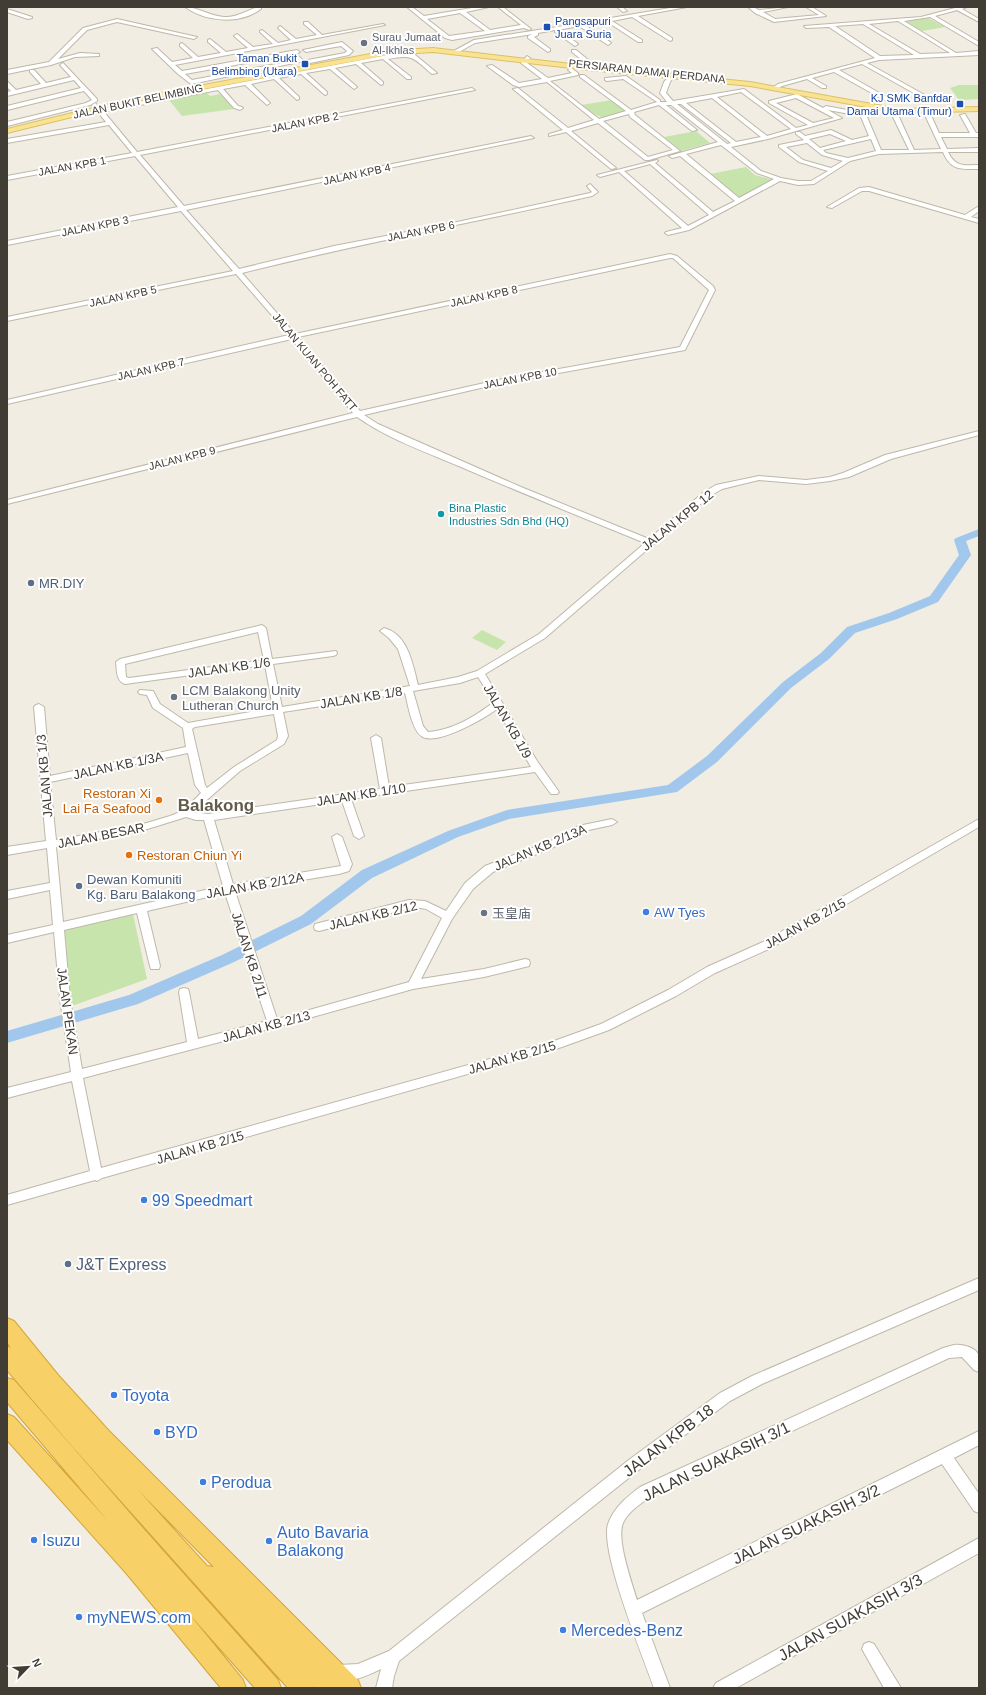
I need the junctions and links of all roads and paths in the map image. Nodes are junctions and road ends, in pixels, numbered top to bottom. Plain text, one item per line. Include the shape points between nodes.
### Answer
1 (198, 7) edge
2 (259, 7) edge
3 (409, 7) edge
4 (487, 7) edge
5 (500, 7) edge
6 (619, 7) edge
7 (672, 7) edge
8 (685, 7) edge
9 (750, 7) edge
10 (786, 7) edge
11 (808, 7) edge
12 (965, 7) edge
13 (190, 8) edge
14 (659, 8) edge
15 (958, 9) junction
16 (7, 10) edge
17 (461, 11) junction
18 (625, 11) dead end
19 (757, 12) junction
20 (931, 16) junction
21 (636, 17) junction
22 (30, 18) dead end
23 (422, 18) junction
24 (899, 20) junction
25 (979, 21) edge
26 (611, 22) junction
27 (306, 23) dead end
28 (865, 23) junction
29 (384, 25) dead end
30 (581, 25) junction
31 (525, 26) junction
32 (831, 26) junction
33 (280, 27) dead end
34 (806, 28) dead end
35 (262, 31) dead end
36 (532, 31) junction
37 (557, 31) junction
38 (489, 32) junction
39 (237, 36) dead end
40 (321, 36) junction
41 (194, 37) dead end
42 (670, 39) dead end
43 (210, 41) dead end
44 (295, 41) junction
45 (640, 41) dead end
46 (287, 42) junction
47 (608, 43) dead end
48 (277, 44) junction
49 (575, 44) dead end
50 (979, 44) edge
51 (182, 45) dead end
52 (155, 49) dead end
53 (252, 49) junction
54 (457, 49) junction
55 (306, 50) dead end
56 (548, 50) dead end
57 (574, 51) dead end
58 (299, 52) junction
59 (292, 53) junction
60 (979, 53) edge
61 (225, 54) junction
62 (955, 54) junction
63 (97, 55) dead end
64 (918, 55) junction
65 (384, 58) junction
66 (879, 58) junction
67 (197, 59) junction
68 (526, 59) junction
69 (52, 62) junction
70 (357, 62) junction
71 (862, 62) junction
72 (314, 63) junction
73 (170, 64) junction
74 (63, 65) dead end
75 (490, 66) dead end
76 (331, 67) junction
77 (589, 67) junction
78 (571, 70) dead end
79 (835, 70) junction
80 (32, 71) dead end
81 (7, 72) edge
82 (302, 72) junction
83 (180, 73) junction
84 (434, 73) dead end
85 (582, 76) dead end
86 (276, 77) junction
87 (807, 77) junction
88 (74, 78) junction
89 (409, 78) dead end
90 (607, 78) dead end
91 (670, 78) junction
92 (548, 81) junction
93 (381, 82) dead end
94 (7, 83) edge
95 (247, 83) junction
96 (45, 85) junction
97 (778, 86) junction
98 (518, 87) junction
99 (824, 87) dead end
100 (219, 88) junction
101 (354, 88) dead end
102 (85, 89) junction
103 (472, 90) dead end
104 (14, 92) junction
105 (325, 93) dead end
106 (7, 94) edge
107 (713, 96) junction
108 (7, 98) edge
109 (297, 98) dead end
110 (666, 99) junction
111 (888, 100) dead end
112 (930, 100) dead end
113 (682, 102) junction
114 (267, 103) dead end
115 (658, 103) junction
116 (672, 103) junction
117 (16, 106) junction
118 (97, 106) junction
119 (878, 106) junction
120 (979, 106) edge
121 (7, 108) edge
122 (240, 108) dead end
123 (819, 108) junction
124 (979, 109) edge
125 (926, 111) junction
126 (631, 112) junction
127 (963, 115) dead end
128 (896, 117) dead end
129 (599, 122) junction
130 (110, 123) junction
131 (7, 124) edge
132 (812, 125) junction
133 (7, 129) edge
134 (694, 130) dead end
135 (567, 131) junction
136 (796, 131) junction
137 (551, 135) dead end
138 (937, 135) junction
139 (976, 135) edge
140 (872, 137) junction
141 (531, 138) dead end
142 (766, 138) junction
143 (807, 140) junction
144 (7, 141) edge
145 (852, 142) junction
146 (735, 144) junction
147 (724, 145) junction
148 (818, 150) junction
149 (944, 150) junction
150 (979, 150) edge
151 (912, 151) junction
152 (680, 152) junction
153 (879, 152) junction
154 (137, 154) junction
155 (649, 160) junction
156 (848, 160) junction
157 (958, 166) junction
158 (979, 167) edge
159 (613, 168) dead end
160 (620, 170) junction
161 (832, 170) junction
162 (979, 174) edge
163 (600, 175) dead end
164 (7, 178) edge
165 (779, 180) junction
166 (590, 186) dead end
167 (739, 201) junction
168 (830, 207) dead end
169 (979, 208) edge
170 (183, 209) junction
171 (713, 215) junction
172 (966, 217) junction
173 (979, 221) edge
174 (687, 229) junction
175 (668, 233) dead end
176 (7, 243) edge
177 (238, 272) junction
178 (7, 319) edge
179 (294, 337) junction
180 (684, 349) joint
181 (7, 402) edge
182 (358, 414) junction
183 (979, 433) edge
184 (7, 502) edge
185 (650, 542) junction
186 (384, 631) dead end
187 (333, 653) dead end
188 (269, 661) junction
189 (480, 674) junction
190 (125, 680) joint
191 (411, 689) junction
192 (143, 692) dead end
193 (499, 703) junction
194 (39, 707) dead end
195 (278, 710) junction
196 (191, 726) junction
197 (376, 738) dead end
198 (192, 749) junction
199 (536, 769) junction
200 (45, 780) junction
201 (385, 790) junction
202 (554, 792) dead end
203 (206, 794) junction
204 (345, 797) junction
205 (186, 813) junction
206 (208, 817) junction
207 (612, 822) dead end
208 (979, 822) edge
209 (359, 836) dead end
210 (337, 837) dead end
211 (50, 844) junction
212 (7, 851) edge
213 (54, 886) junction
214 (228, 888) junction
215 (7, 894) edge
216 (141, 909) junction
217 (448, 917) junction
218 (319, 927) dead end
219 (58, 928) junction
220 (7, 940) edge
221 (525, 963) dead end
222 (155, 966) dead end
223 (413, 985) junction
224 (184, 992) dead end
225 (273, 1024) junction
226 (194, 1045) junction
227 (77, 1076) junction
228 (7, 1093) edge
229 (97, 1176) junction
230 (7, 1200) edge
231 (979, 1284) edge
232 (7, 1327) edge
233 (7, 1355) edge
234 (979, 1366) edge
235 (7, 1387) edge
236 (7, 1424) edge
237 (979, 1438) edge
238 (944, 1455) junction
239 (979, 1506) edge
240 (979, 1545) edge
241 (200, 1575) junction
242 (634, 1609) junction
243 (869, 1649) dead end
244 (394, 1656) junction
245 (339, 1683) edge
246 (235, 1688) edge
247 (270, 1688) edge
248 (303, 1688) edge
249 (384, 1688) edge
250 (662, 1688) edge
251 (721, 1688) edge
252 (893, 1688) edge

1 - 13 street
2 - 13 street via 242,17 229,20 218,19
3 - 23 street
4 - 17 street
5 - 31 street
6 - 18 street
7 - 14 street
8 - 21 street
9 - 19 street
10 - 19 street
11 - 19 street via 824,16 774,21
12 - 15 street
14 - 30 street
15 - 20 street
15 - 25 street
16 - 22 street
17 - 23 street
17 - 38 street
20 - 24 street
20 - 50 street
21 - 26 street
21 - 30 street
21 - 42 street
23 - 38 street via 447,37
24 - 28 street
24 - 62 street
26 - 30 street
26 - 45 street
27 - 40 street
28 - 32 street
28 - 64 street
29 - 40 street
30 - 36 street
30 - 37 street
30 - 47 street
31 - 36 street
31 - 38 street
32 - 34 street
32 - 66 street
33 - 44 street
35 - 48 street
36 - 54 street via 474,42
37 - 49 street
37 - 56 street via 530,36
39 - 53 street
40 - 44 street
41 - 69 street via 116,20 85,29
43 - 61 street
44 - 46 street
46 - 48 street
46 - 58 street
48 - 53 street
51 - 67 street
52 - 73 street
53 - 61 street
54 - 68 main road, PERSIARAN DAMAI PERDANA
54 - 68 main road, PERSIARAN DAMAI PERDANA
54 - 72 main road, PERSIARAN DAMAI PERDANA via 402,52
55 - 72 street via 342,44 350,51
57 - 77 street via 590,64
58 - 59 street
58 - 72 street
59 - 83 street
59 - 83 street via 301,61 191,82
60 - 62 street
61 - 67 street
62 - 64 street
63 - 69 street via 77,55
64 - 66 street
65 - 70 street
65 - 84 street via 414,56
65 - 89 street
66 - 71 street
67 - 73 street
68 - 77 main road, PERSIARAN DAMAI PERDANA
68 - 92 street via 524,63
69 - 81 street
70 - 76 street
70 - 93 street
71 - 79 street
71 - 112 street
72 - 118 main road, JALAN BUKIT BELIMBING
73 - 83 street
74 - 88 street, JALAN KUAN POH FATT
75 - 98 street
76 - 82 street
76 - 101 street
77 - 91 main road, PERSIARAN DAMAI PERDANA
77 - 91 main road, PERSIARAN DAMAI PERDANA
78 - 92 street via 576,74
79 - 87 street
79 - 111 street
80 - 96 street
82 - 86 street
82 - 105 street
85 - 126 street
86 - 95 street
86 - 109 street
87 - 97 street
87 - 99 street
88 - 96 street
88 - 102 street, JALAN KUAN POH FATT
90 - 115 street via 624,77
91 - 97 main road, PERSIARAN DAMAI PERDANA
91 - 97 main road, PERSIARAN DAMAI PERDANA
91 - 110 street via 663,93
92 - 98 street
92 - 129 street
94 - 104 street
95 - 100 street
95 - 114 street
96 - 104 street
97 - 119 main road, PERSIARAN DAMAI PERDANA
98 - 135 street
100 - 118 street
100 - 122 street via 236,107
102 - 117 street
102 - 118 street, JALAN KUAN POH FATT
103 - 154 street, JALAN KPB 2
104 - 106 street
107 - 113 street
107 - 136 street via 742,90
107 - 142 street
108 - 117 street
110 - 115 street
110 - 116 street
113 - 116 street
113 - 146 street
115 - 116 street
115 - 126 street
115 - 134 street
116 - 147 street
117 - 121 street
118 - 130 street, JALAN KUAN POH FATT
118 - 131 street via 88,104
118 - 133 main road, JALAN BUKIT BELIMBING
119 - 120 main road, PERSIARAN DAMAI PERDANA
119 - 125 main road, PERSIARAN DAMAI PERDANA
123 - 132 street via 839,118
123 - 132 street via 797,96 771,102
123 - 140 street via 863,116
124 - 125 main road, PERSIARAN DAMAI PERDANA
125 - 138 street
126 - 129 street
126 - 152 street via 632,116
127 - 139 street
128 - 151 street
129 - 135 street
129 - 155 street
130 - 144 street
130 - 154 street, JALAN KUAN POH FATT
132 - 136 street
135 - 137 street
135 - 159 street
136 - 142 street
136 - 143 street
138 - 139 street
138 - 149 street
140 - 145 street
140 - 153 street
141 - 170 street, JALAN KPB 4
142 - 146 street
143 - 145 street via 828,132 836,133
143 - 148 street
143 - 161 street via 781,146 801,161
145 - 148 street
146 - 147 street
147 - 152 street
147 - 165 street via 759,172
148 - 156 street
149 - 150 street
149 - 151 street
149 - 157 street via 950,162
151 - 153 street
152 - 155 street
152 - 167 street
153 - 156 street
154 - 164 street, JALAN KPB 1
154 - 170 street, JALAN KUAN POH FATT
155 - 160 street
155 - 171 street
156 - 161 street
157 - 158 street
157 - 162 street
160 - 163 street
160 - 174 street
161 - 165 street via 812,183
165 - 167 street
166 - 177 street, JALAN KPB 6 via 595,192 592,194 340,247
167 - 171 street
168 - 172 street via 861,190 869,189
169 - 172 street
170 - 176 street, JALAN KPB 3
170 - 177 street, JALAN KUAN POH FATT
171 - 174 street
172 - 173 street
174 - 175 street
177 - 178 street, JALAN KPB 5
177 - 179 street, JALAN KUAN POH FATT
179 - 180 street, JALAN KPB 8 via 673,256 712,290
179 - 181 street, JALAN KPB 7
179 - 182 street, JALAN KUAN POH FATT
180 - 182 street, JALAN KPB 10 via 498,382
182 - 184 street, JALAN KPB 9
182 - 185 street, JALAN KUAN POH FATT via 375,426 433,453
183 - 185 street, JALAN KPB 12 via 888,457 830,479 806,482 759,478 719,487 706,494
185 - 189 street, JALAN KPB 12 via 542,636
186 - 191 street via 394,636 402,646
187 - 188 street, JALAN KB 1/6
188 - 190 street, JALAN KB 1/6
188 - 190 street, JALAN BESAR via 262,628 124,660 119,666
188 - 195 street, JALAN BESAR
189 - 191 street, JALAN KB 1/8
189 - 193 street, JALAN KB 1/9
191 - 193 street via 419,727 426,734 439,733 470,723
191 - 195 street, JALAN KB 1/8
192 - 196 street via 150,693 156,706 182,724
193 - 199 street, JALAN KB 1/9
194 - 200 street, JALAN KB 1/3
195 - 196 street, JALAN KB 1/8
195 - 203 street, JALAN BESAR via 284,736 281,742 238,769
196 - 198 street via 187,731
197 - 201 street
198 - 200 street, JALAN KB 1/3A
198 - 203 street via 200,785
199 - 201 street, JALAN KB 1/10
199 - 202 street, JALAN KB 1/9
200 - 211 street, JALAN KB 1/3
201 - 204 street, JALAN KB 1/10
203 - 205 street, JALAN BESAR
204 - 206 street, JALAN KB 1/10
204 - 209 street
205 - 206 street, JALAN KB 1/10 via 196,817
205 - 211 street, JALAN BESAR via 141,828
206 - 214 street, JALAN KB 2/11
207 - 217 street, JALAN KB 2/13A via 581,828 557,842 489,868 470,886
208 - 229 street, JALAN KB 2/15 via 767,945 711,970 605,1027 559,1044
210 - 214 street, JALAN KB 2/12A via 347,864 345,868
211 - 212 street, JALAN BESAR
211 - 213 street, JALAN PEKAN
213 - 215 street
213 - 219 street, JALAN PEKAN
214 - 216 street, JALAN KB 2/12A
214 - 225 street, JALAN KB 2/11
216 - 219 street, JALAN KB 2/12A
216 - 222 street
217 - 218 street, JALAN KB 2/12 via 421,903
217 - 223 street, JALAN KB 2/13A
219 - 220 street, JALAN KB 2/12A
219 - 227 street, JALAN PEKAN via 65,999
221 - 223 street, JALAN KB 2/13
223 - 225 street, JALAN KB 2/13
224 - 226 street
225 - 226 street, JALAN KB 2/13
226 - 227 street, JALAN KB 2/13
227 - 228 street, JALAN KB 2/13
227 - 229 street, JALAN PEKAN
229 - 230 street, JALAN KB 2/15
231 - 244 street, JALAN KPB 18 via 757,1380 725,1397 629,1469
232 - 245 highway via 50,1382 102,1438
233 - 241 highway
234 - 242 street, JALAN SUAKASIH 3/1 via 967,1352 948,1352 645,1492 623,1513 615,1525 613,1538
235 - 247 highway
236 - 246 highway via 134,1565
237 - 238 street, JALAN SUAKASIH 3/2
238 - 239 street
238 - 242 street, JALAN SUAKASIH 3/2
240 - 251 street, JALAN SUAKASIH 3/3
241 - 245 highway via 217,1579 230,1588
241 - 248 highway
242 - 250 street, JALAN SUAKASIH 3/1
243 - 252 street
244 - 245 street, JALAN KPB 18
244 - 249 street, JALAN KPB 18

